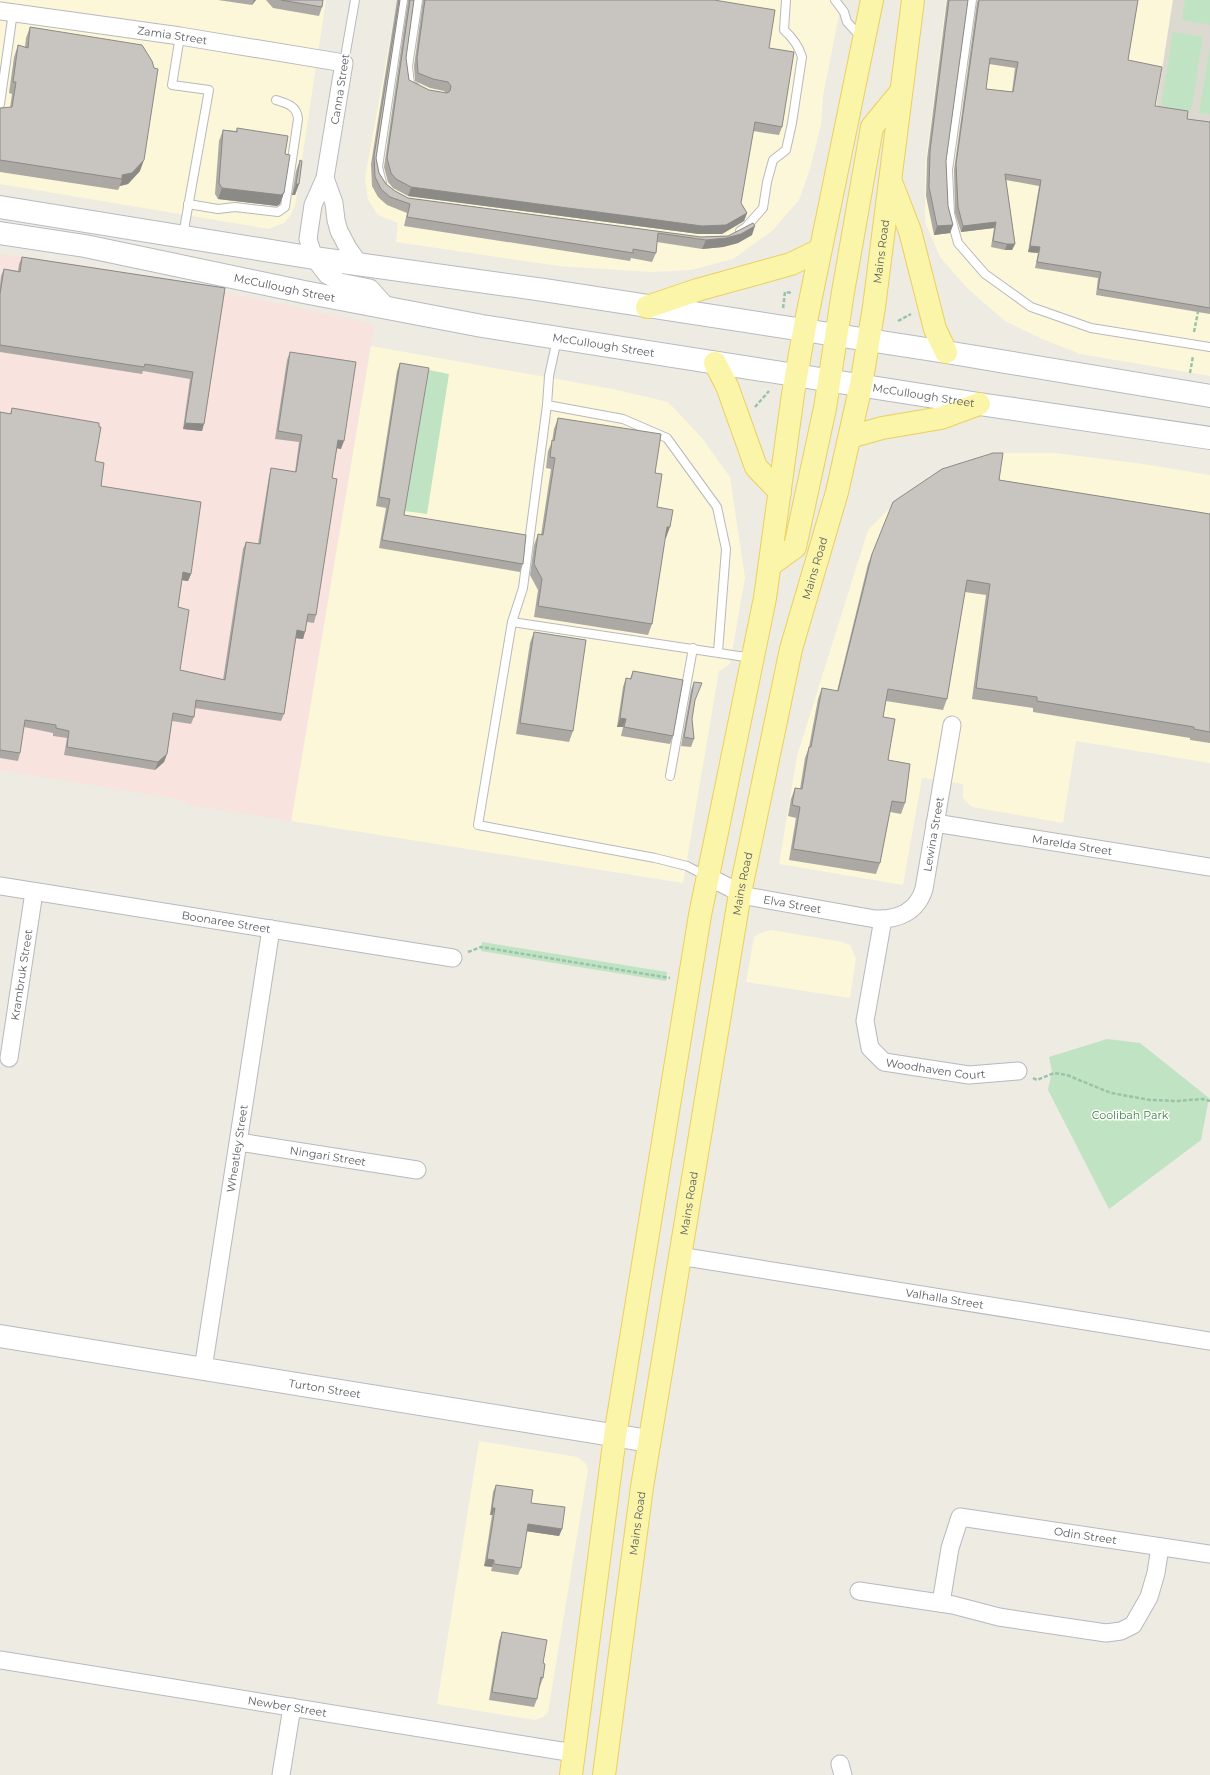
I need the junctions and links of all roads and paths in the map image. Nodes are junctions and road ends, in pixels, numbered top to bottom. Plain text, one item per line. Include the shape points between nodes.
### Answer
1 (355, 0) edge
2 (403, 0) edge
3 (418, 0) edge
4 (786, 0) edge
5 (835, 0) edge
6 (872, 0) edge
7 (913, 0) edge
8 (972, 0) edge
9 (6, 12) edge
10 (180, 36) junction
11 (864, 40) junction
12 (344, 63) junction
13 (422, 90) edge
14 (900, 93) junction
15 (276, 100) dead end
16 (0, 104) edge
17 (325, 178) junction
18 (890, 179) junction
19 (385, 189) edge
20 (188, 204) junction
21 (0, 207) edge
22 (0, 233) edge
23 (182, 236) junction
24 (730, 236) edge
25 (820, 250) junction
26 (314, 258) junction
27 (360, 265) junction
28 (792, 293) dead end
29 (647, 307) junction
30 (388, 308) junction
31 (782, 312) dead end
32 (1198, 312) edge
33 (804, 331) junction
34 (836, 336) junction
35 (1194, 337) dead end
36 (557, 338) junction
37 (869, 341) junction
38 (1210, 347) edge
39 (946, 352) junction
40 (1194, 353) dead end
41 (715, 363) junction
42 (796, 375) junction
43 (1190, 376) dead end
44 (829, 380) junction
45 (861, 386) junction
46 (769, 391) dead end
47 (1210, 396) edge
48 (979, 404) junction
49 (547, 405) junction
50 (751, 411) dead end
51 (850, 437) junction
52 (1210, 438) edge
53 (780, 492) junction
54 (770, 565) junction
55 (512, 622) junction
56 (693, 648) junction
57 (718, 652) junction
58 (753, 658) junction
59 (952, 725) dead end
60 (670, 776) dead end
61 (935, 823) junction
62 (1210, 867) edge
63 (707, 876) junction
64 (0, 886) edge
65 (34, 892) junction
66 (740, 893) junction
67 (883, 919) junction
68 (271, 929) junction
69 (453, 958) joint
70 (674, 979) dead end
71 (9, 1058) dead end
72 (1018, 1071) joint
73 (1210, 1101) edge
74 (239, 1142) junction
75 (417, 1170) dead end
76 (679, 1256) junction
77 (0, 1336) edge
78 (1210, 1341) edge
79 (203, 1369) junction
80 (615, 1436) junction
81 (649, 1441) junction
82 (1160, 1547) junction
83 (1210, 1554) edge
84 (859, 1591) dead end
85 (941, 1603) junction
86 (0, 1660) edge
87 (292, 1707) junction
88 (574, 1753) junction
89 (281, 1775) edge
90 (571, 1775) edge
91 (604, 1775) edge

1 - 12 lane, Canna Street
2 - 19 lane via 378,167
3 - 13 lane via 408,66 410,85
4 - 24 lane via 784,30 802,57 786,150 773,160 764,208 746,227
5 - 11 lane via 844,12 847,22
6 - 11 main road
7 - 14 main road, Mains Road
8 - 38 lane via 948,170 950,214 958,243 985,274 1031,307 1091,328
9 - 10 street, Zamia Street
9 - 16 lane
10 - 12 street, Zamia Street
10 - 20 lane via 172,85 209,90
11 - 25 main road
12 - 17 street, Canna Street
14 - 18 main road, Mains Road
14 - 34 main road via 872,127
15 - 20 lane via 292,105 297,111 298,119 285,207 278,212 235,207 218,209
17 - 26 street, Canna Street via 313,204 309,229 308,239
17 - 27 street, Canna Street via 334,203 337,225
18 - 37 main road, Mains Road
18 - 39 main road via 910,231 935,329
20 - 23 lane
21 - 23 main road
22 - 30 main road, McCullough Street via 85,246
23 - 26 main road
25 - 29 main road via 791,264
25 - 33 main road
26 - 27 main road
26 - 30 street, Canna Street via 327,275 340,282 370,288
27 - 29 main road
28 - 31 path via 785,292
29 - 33 main road
30 - 36 main road, McCullough Street
32 - 35 path
33 - 34 main road
33 - 42 main road
34 - 37 main road
34 - 44 main road
36 - 41 main road, McCullough Street
36 - 49 lane via 549,376
37 - 39 main road
37 - 45 main road, Mains Road
39 - 47 main road
40 - 43 path
41 - 42 main road, McCullough Street
41 - 53 main road via 727,386 756,467
42 - 44 main road, McCullough Street
42 - 53 main road
44 - 45 main road, McCullough Street
44 - 54 main road via 795,546
45 - 48 main road, McCullough Street
45 - 51 main road, Mains Road
46 - 50 path
48 - 51 main road via 941,418 882,428
48 - 52 main road, McCullough Street
49 - 55 lane via 523,588
49 - 57 lane via 622,419 667,438 717,507 726,549
51 - 66 main road, Mains Road via 837,492 789,656
53 - 54 main road
54 - 58 main road
55 - 56 lane
55 - 63 lane via 478,825 655,858 688,866
56 - 57 lane
56 - 60 lane
57 - 58 lane
58 - 63 main road
59 - 61 street, Lewina Street
61 - 62 street, Marelda Street
61 - 67 street, Lewina Street via 924,889 918,903 906,912
63 - 66 street, Elva Street
63 - 80 main road
64 - 65 street, Boonaree Street
65 - 68 street, Boonaree Street
65 - 71 street, Krambruk Street
66 - 67 street, Elva Street
66 - 76 main road, Mains Road
67 - 72 street, Woodhaven Court via 865,1021 870,1048 884,1062 969,1075
68 - 69 street, Boonaree Street
68 - 74 street, Wheatley Street
69 - 70 path via 481,947
72 - 73 path via 1037,1080 1054,1073 1067,1075 1111,1093 1150,1100
74 - 75 street, Ningari Street
74 - 79 street, Wheatley Street
76 - 78 street, Valhalla Street
76 - 81 main road, Mains Road
77 - 79 main road, Turton Street
79 - 80 main road, Turton Street
80 - 81 main road, Turton Street
80 - 88 main road
81 - 91 main road, Mains Road
82 - 83 street, Odin Street
82 - 85 street via 1149,1597 1133,1624 1121,1632 1106,1633 1007,1618
82 - 85 street, Odin Street via 960,1517 950,1548
84 - 85 street
86 - 87 street, Newber Street
87 - 88 street, Newber Street
87 - 89 street
88 - 90 main road

